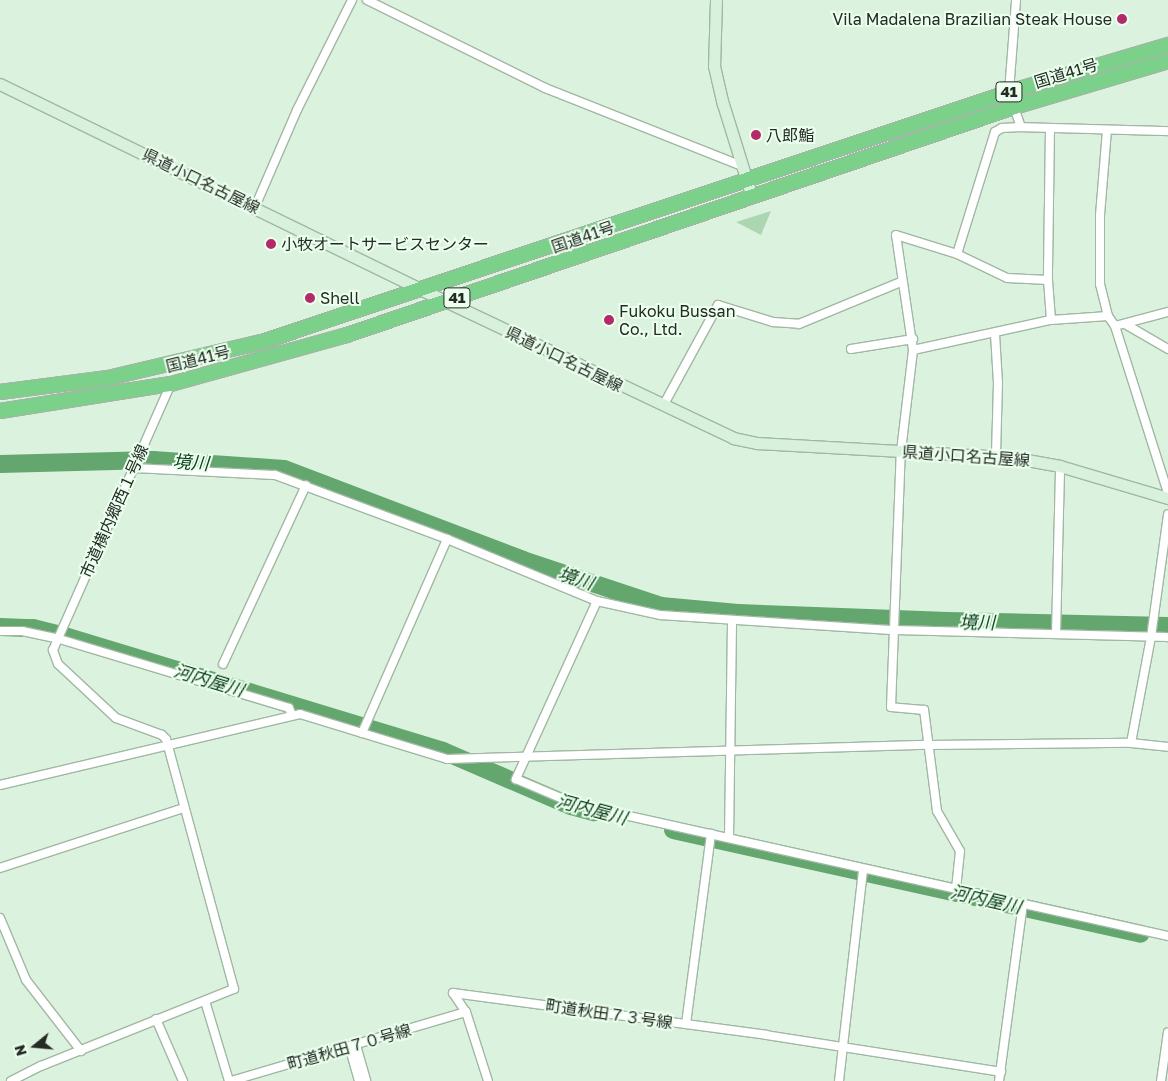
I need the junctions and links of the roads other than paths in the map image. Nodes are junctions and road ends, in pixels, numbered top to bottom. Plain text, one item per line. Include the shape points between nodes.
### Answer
1 (352, 0) edge
2 (367, 0) edge
3 (716, 0) edge
4 (1016, 0) edge
5 (1168, 45) edge
6 (1168, 61) edge
7 (0, 84) edge
8 (1009, 92) junction
9 (1014, 107) junction
10 (1020, 128) junction
11 (1050, 128) junction
12 (1107, 130) junction
13 (1168, 131) edge
14 (742, 166) junction
15 (747, 180) junction
16 (752, 197) junction
17 (255, 207) junction
18 (958, 254) junction
19 (1048, 280) junction
20 (901, 282) junction
21 (422, 290) junction
22 (446, 302) junction
23 (1168, 312) edge
24 (1108, 316) junction
25 (1051, 320) junction
26 (1125, 324) junction
27 (1115, 326) junction
28 (995, 334) junction
29 (913, 339) junction
30 (851, 349) dead end
31 (1168, 349) edge
32 (913, 350) junction
33 (171, 384) junction
34 (0, 392) edge
35 (663, 406) junction
36 (0, 411) edge
37 (901, 451) junction
38 (996, 456) junction
39 (1060, 466) junction
40 (133, 468) junction
41 (306, 485) junction
42 (1168, 492) edge
43 (1168, 498) edge
44 (1168, 514) edge
45 (446, 539) junction
46 (597, 601) junction
47 (732, 621) junction
48 (895, 628) junction
49 (0, 631) edge
50 (1056, 634) junction
51 (1151, 637) junction
52 (1168, 637) edge
53 (56, 638) junction
54 (223, 664) dead end
55 (292, 715) junction
56 (362, 733) junction
57 (1131, 743) junction
58 (168, 745) junction
59 (927, 745) junction
60 (1168, 747) edge
61 (733, 751) junction
62 (527, 755) junction
63 (0, 785) edge
64 (184, 808) junction
65 (711, 834) junction
66 (730, 838) junction
67 (0, 868) edge
68 (863, 868) junction
69 (956, 889) junction
70 (1023, 904) junction
71 (0, 918) edge
72 (1168, 936) edge
73 (205, 1001) junction
74 (466, 1012) junction
75 (156, 1020) junction
76 (686, 1024) junction
77 (1168, 1032) edge
78 (353, 1045) junction
79 (843, 1049) junction
80 (81, 1050) junction
81 (1000, 1072) junction
82 (11, 1081) edge
83 (183, 1081) edge
84 (230, 1081) edge
85 (359, 1081) edge
86 (366, 1081) edge
87 (488, 1081) edge
88 (839, 1081) edge
89 (999, 1081) edge
90 (1162, 1081) edge

1 - 17 street via 296,110
2 - 14 street via 545,88
3 - 14 main road via 714,66
4 - 8 street
5 - 8 highway, 国道41号 / 41
6 - 9 highway, 国道41号 / 41
7 - 17 main road, 県道小口名古屋線
8 - 15 highway, 国道41号 / 41
9 - 10 street
9 - 16 highway, 国道41号 / 41
10 - 11 street
10 - 18 street via 1002,128 995,132
11 - 12 street
11 - 19 street
12 - 13 street
12 - 24 street via 1100,216 1100,274
14 - 15 main road
15 - 16 main road
15 - 21 highway, 国道41号 / 41
16 - 22 highway, 国道41号 / 41
17 - 21 main road, 県道小口名古屋線
18 - 19 street via 1007,278
18 - 20 street via 896,235
19 - 25 street
20 - 29 street
20 - 35 street via 799,324 773,322 718,305
21 - 22 main road, 県道小口名古屋線
21 - 34 highway, 国道41号 / 41 via 262,342 170,366 77,383
22 - 33 highway, 国道41号 / 41 via 294,351
22 - 35 main road, 県道小口名古屋線
23 - 26 street
24 - 25 street
24 - 27 street
25 - 28 street
26 - 27 street
26 - 31 street
27 - 42 street
28 - 32 street
28 - 38 street via 998,383
29 - 30 street
29 - 32 street
32 - 37 street
33 - 36 highway, 国道41号 / 41
33 - 40 street, 市道横内郷西１号線
35 - 37 main road, 県道小口名古屋線 via 716,431 756,442
37 - 38 main road, 県道小口名古屋線
37 - 48 street
38 - 39 main road, 県道小口名古屋線
39 - 43 main road, 県道小口名古屋線
39 - 50 street
40 - 41 street via 251,471
40 - 53 street, 市道横内郷西１号線
41 - 45 street
41 - 54 street
44 - 51 street
45 - 46 street
45 - 56 street
46 - 47 street via 660,615
46 - 62 street
47 - 48 street
47 - 61 street
48 - 50 street
48 - 59 street via 892,707 924,710
49 - 53 street via 22,631
50 - 51 street
51 - 52 street
51 - 57 street
53 - 55 street via 289,708
53 - 58 street via 53,650 58,664 107,711 126,724 162,734
55 - 56 street via 304,715
55 - 58 street
56 - 62 street via 447,759
57 - 59 street
57 - 60 street
58 - 63 street
58 - 64 street
59 - 61 street
59 - 69 street via 937,811 960,851
61 - 62 street
61 - 66 street
62 - 65 street via 516,779 560,798
64 - 67 street
64 - 73 street via 234,989
65 - 66 street
65 - 76 street
66 - 68 street
68 - 69 street
68 - 79 street
69 - 70 street
70 - 72 street
70 - 81 street
71 - 80 street via 26,980
73 - 75 street
73 - 84 street
74 - 76 street, 町道秋田７３号線 via 453,993
74 - 78 street, 町道秋田７０号線
74 - 87 street
75 - 80 street
75 - 83 street
76 - 79 street, 町道秋田７３号線
77 - 90 street
78 - 84 street, 町道秋田７０号線
78 - 85 street
78 - 86 street
79 - 81 street, 町道秋田７３号線
79 - 88 street
80 - 82 street
81 - 89 street

